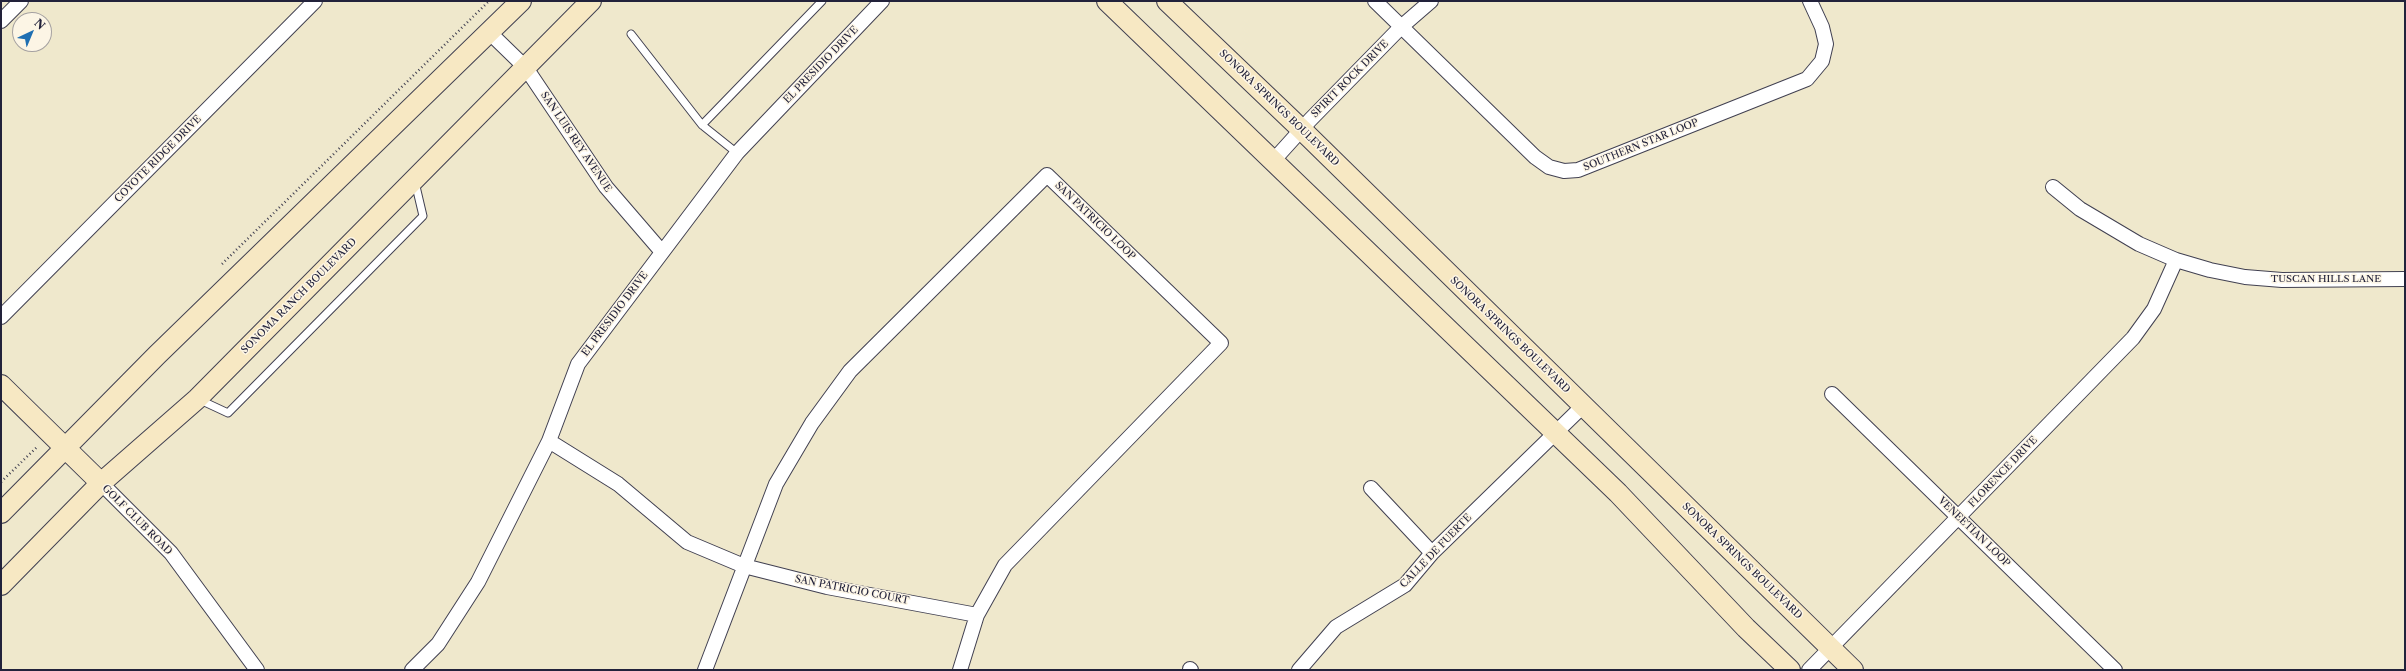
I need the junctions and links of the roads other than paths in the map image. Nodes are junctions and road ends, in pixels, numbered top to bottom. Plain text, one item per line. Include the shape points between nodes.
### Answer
1 (21, 1) edge
2 (315, 1) edge
3 (521, 1) edge
4 (592, 1) edge
5 (822, 1) edge
6 (882, 1) edge
7 (1107, 1) edge
8 (1167, 1) edge
9 (1375, 1) edge
10 (1431, 1) edge
11 (1810, 1) edge
12 (1, 21) edge
13 (1401, 27) junction
14 (490, 33) junction
15 (631, 34) dead end
16 (526, 68) junction
17 (702, 125) junction
18 (1301, 129) junction
19 (737, 153) junction
20 (1273, 161) junction
21 (414, 180) junction
22 (2053, 187) dead end
23 (662, 252) junction
24 (2176, 260) junction
25 (2405, 279) edge
26 (1, 317) edge
27 (1, 385) edge
28 (1832, 394) dead end
29 (197, 399) junction
30 (1583, 406) junction
31 (1556, 433) junction
32 (549, 441) junction
33 (66, 448) junction
34 (101, 483) junction
35 (1371, 488) dead end
36 (1, 513) edge
37 (1959, 517) junction
38 (1432, 553) junction
39 (744, 566) junction
40 (1, 585) edge
41 (977, 615) junction
42 (1830, 648) junction
43 (257, 670) edge
44 (412, 670) edge
45 (705, 670) edge
46 (960, 670) edge
47 (1300, 670) edge
48 (1790, 670) edge
49 (1809, 670) edge
50 (1853, 670) edge
51 (2115, 670) edge

1 - 12 street
2 - 26 street, COYOTE RIDGE DRIVE
3 - 14 street
4 - 16 street, SONOMA RANCH BOULEVARD
5 - 17 lane
6 - 19 street, EL PRESIDIO DRIVE
7 - 20 street
8 - 18 street, SONORA SPRINGS BOULEVARD
9 - 13 street, SOUTHERN STAR LOOP
10 - 13 street, SPIRIT ROCK DRIVE
11 - 13 street, SOUTHERN STAR LOOP via 1822,27 1826,44 1822,61 1807,80 1571,171 1557,170 1542,162
13 - 18 street, SPIRIT ROCK DRIVE
14 - 16 street, SAN LUIS REY AVENUE
14 - 33 street via 157,355
15 - 17 lane
16 - 21 street, SONOMA RANCH BOULEVARD
16 - 23 street, SAN LUIS REY AVENUE via 606,187
17 - 19 lane
18 - 20 street, SPIRIT ROCK DRIVE
18 - 30 street, SONORA SPRINGS BOULEVARD
19 - 23 street, EL PRESIDIO DRIVE
20 - 31 street
21 - 29 street, SONOMA RANCH BOULEVARD
21 - 29 lane via 423,216 418,222 228,413
22 - 24 street, TUSCAN HILLS LANE via 2075,206 2105,225 2139,244
23 - 32 street, EL PRESIDIO DRIVE via 578,364
24 - 25 street, TUSCAN HILLS LANE via 2210,270 2263,279
24 - 37 street, FLORENCE DRIVE via 2157,303 2141,329
27 - 33 street, GOLF CLUB ROAD
28 - 37 street, VENEETIAN LOOP
29 - 34 street, SONOMA RANCH BOULEVARD
30 - 31 street, CALLE DE FUERTE
30 - 42 street, SONORA SPRINGS BOULEVARD
31 - 38 street, CALLE DE FUERTE
31 - 48 street
32 - 39 street, SAN PATRICIO COURT via 618,484 686,542
32 - 44 street, EL PRESIDIO DRIVE via 478,582 438,644
33 - 34 street, GOLF CLUB ROAD
33 - 36 street
34 - 40 street, SONOMA RANCH BOULEVARD
34 - 43 street, GOLF CLUB ROAD via 171,553
35 - 38 street
37 - 42 street, FLORENCE DRIVE
37 - 51 street, VENEETIAN LOOP
38 - 47 street, CALLE DE FUERTE via 1405,586 1336,626
39 - 41 street, SAN PATRICIO COURT via 827,587
39 - 41 street, SAN PATRICIO LOOP via 776,484 812,423 850,371 1047,175 1222,343 1005,565
39 - 45 street
41 - 46 street
42 - 49 street, FLORENCE DRIVE
42 - 50 street, SONORA SPRINGS BOULEVARD

